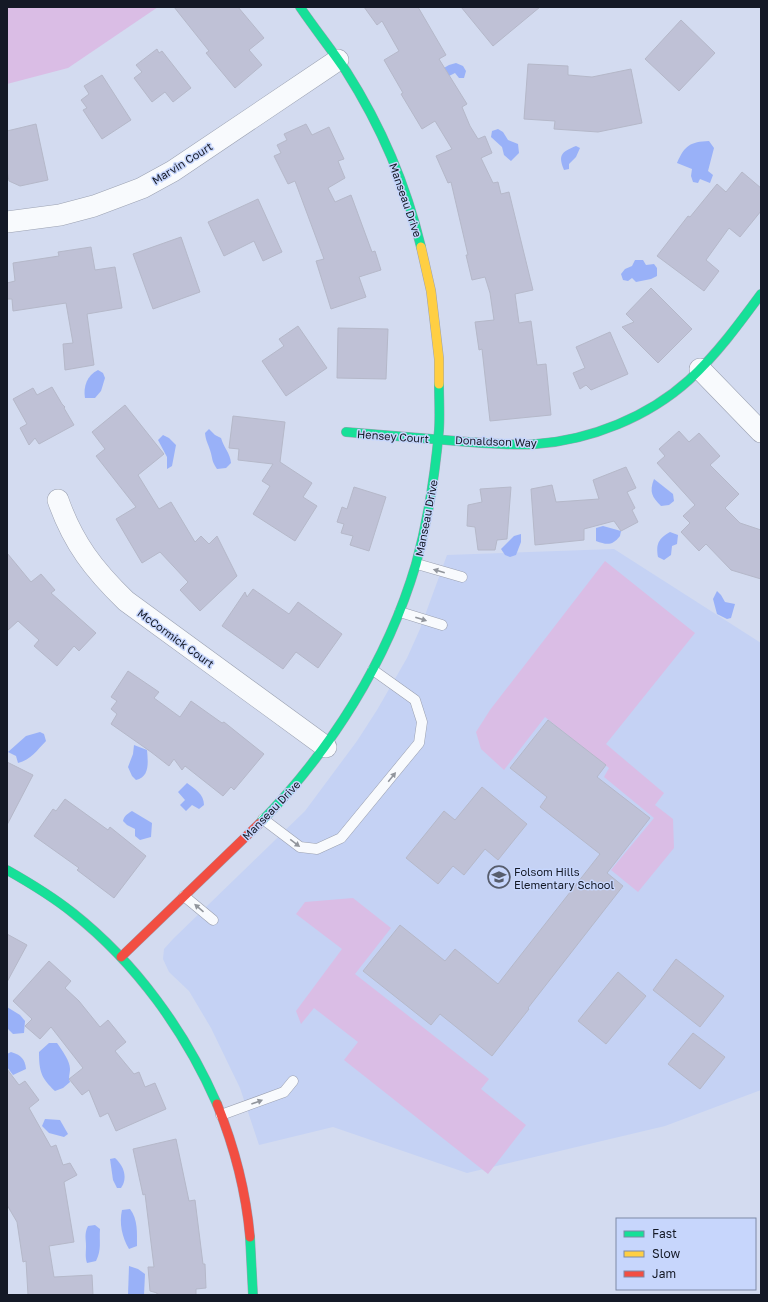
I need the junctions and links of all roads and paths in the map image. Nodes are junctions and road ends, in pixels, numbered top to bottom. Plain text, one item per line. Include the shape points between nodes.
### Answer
1 (300, 7) edge
2 (338, 60) junction
3 (7, 222) edge
4 (761, 294) edge
5 (700, 369) junction
6 (346, 432) dead end
7 (761, 432) edge
8 (439, 439) junction
9 (58, 500) dead end
10 (417, 564) junction
11 (462, 577) dead end
12 (400, 612) junction
13 (442, 625) dead end
14 (374, 670) junction
15 (326, 747) junction
16 (263, 819) junction
17 (7, 870) edge
18 (184, 896) junction
19 (213, 920) dead end
20 (121, 957) junction
21 (293, 1081) dead end
22 (221, 1115) junction
23 (253, 1295) edge

1 - 2 street, Manseau Drive
2 - 3 street, Marvin Court via 173,171 142,188 94,206 60,215
2 - 8 street, Manseau Drive via 362,97 390,153 424,252 440,354
4 - 5 street, Donaldson Way
5 - 7 street
5 - 8 street, Donaldson Way via 655,405 618,424 578,437 537,444 495,444
6 - 8 street, Hensey Court
8 - 10 street, Manseau Drive via 428,521
9 - 15 street, McCormick Court via 70,529 85,555 104,580 126,601
11 -> 10 lane
10 - 12 street, Manseau Drive
12 -> 13 lane
12 - 14 street, Manseau Drive
14 - 15 street, Manseau Drive
16 -> 14 lane via 300,847 317,849 341,838 419,743 422,722 415,700
15 - 16 street, Manseau Drive via 300,780
16 - 18 street, Manseau Drive
17 - 20 street via 48,895 88,925
19 -> 18 lane
18 - 20 street, Manseau Drive
20 - 22 street via 160,1003 178,1030 195,1059
22 -> 21 lane via 284,1092
22 - 23 street via 244,1197

